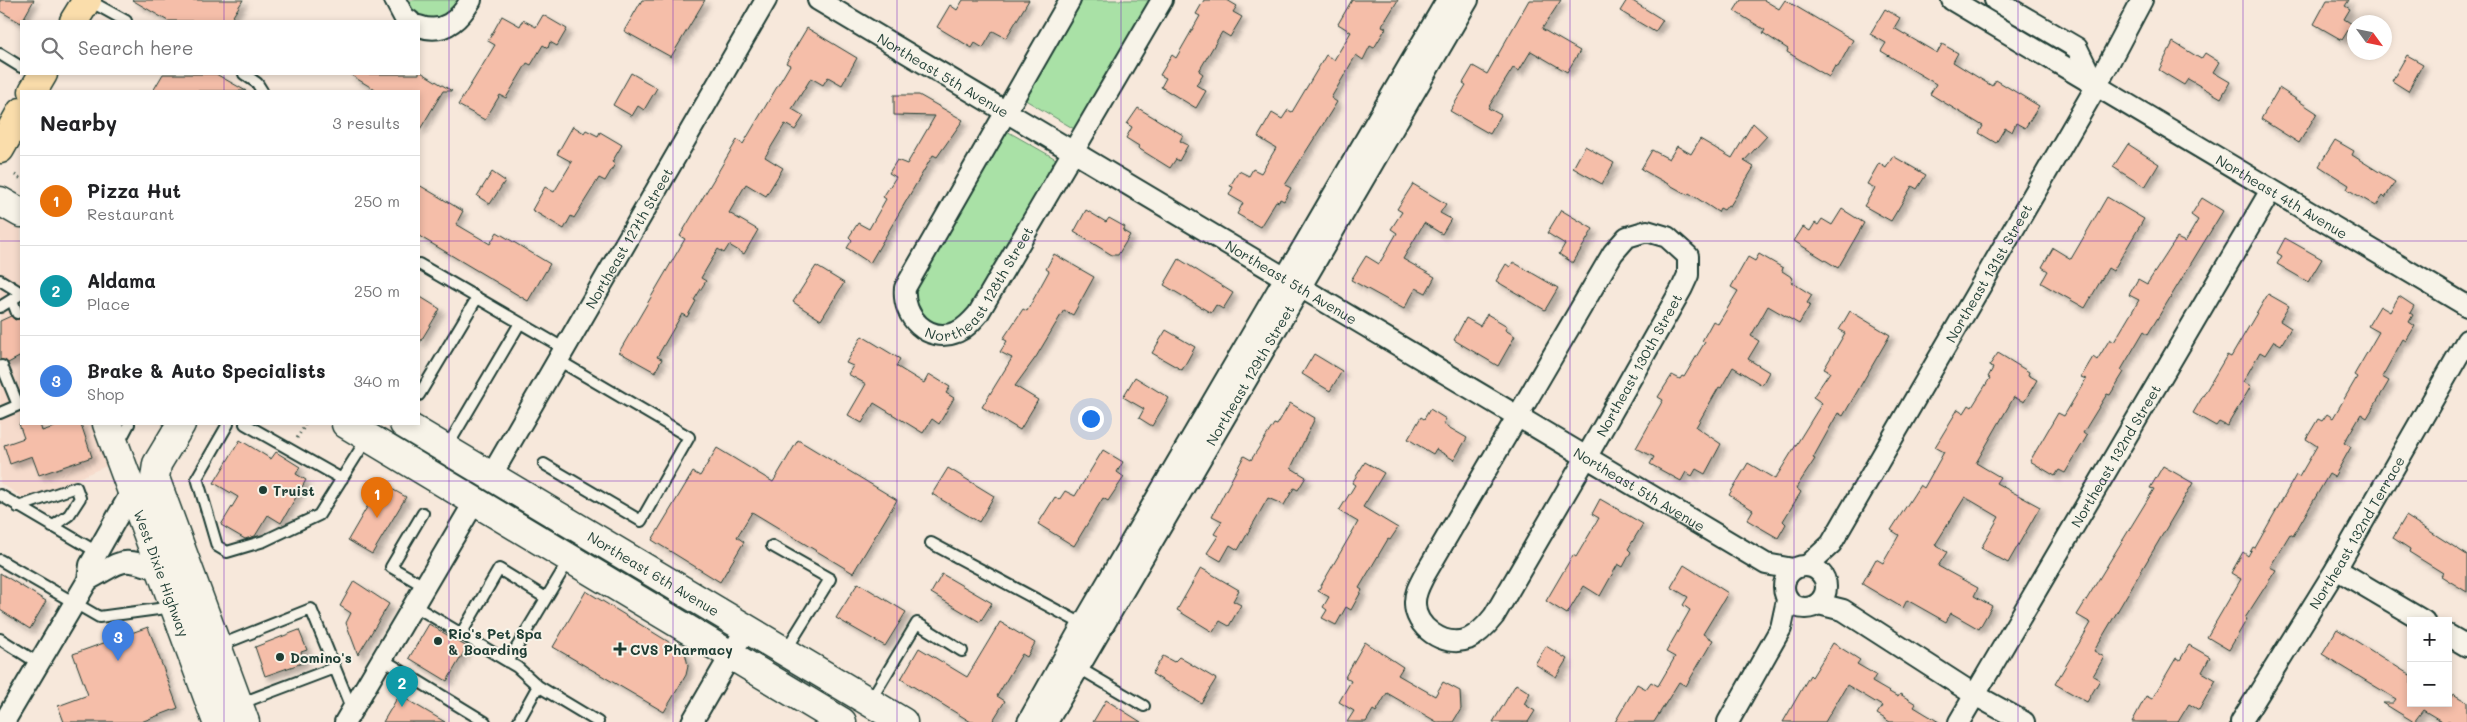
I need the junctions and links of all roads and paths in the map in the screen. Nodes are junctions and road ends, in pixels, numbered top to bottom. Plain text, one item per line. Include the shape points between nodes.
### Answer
1 (88, 0) edge
2 (394, 0) edge
3 (471, 0) edge
4 (766, 0) edge
5 (818, 0) edge
6 (1070, 0) edge
7 (1162, 0) edge
8 (1446, 0) edge
9 (1468, 0) edge
10 (1952, 0) edge
11 (1995, 0) edge
12 (2142, 0) edge
13 (75, 20) edge
14 (124, 20) edge
15 (408, 20) edge
16 (420, 26) edge
17 (0, 54) edge
18 (20, 68) edge
19 (245, 75) edge
20 (2096, 87) junction
21 (261, 90) edge
22 (1006, 111) junction
23 (20, 114) edge
24 (0, 149) edge
25 (1074, 151) junction
26 (15, 175) dead end
27 (20, 178) edge
28 (2271, 190) junction
29 (0, 201) edge
30 (20, 212) edge
31 (420, 265) edge
32 (0, 280) edge
33 (1293, 281) junction
34 (20, 293) edge
35 (20, 295) edge
36 (477, 298) junction
37 (12, 300) junction
38 (2467, 306) edge
39 (0, 307) edge
40 (17, 313) dead end
41 (520, 323) junction
42 (2467, 340) edge
43 (561, 355) junction
44 (2, 366) dead end
45 (420, 393) edge
46 (20, 404) edge
47 (0, 413) edge
48 (1519, 416) junction
49 (107, 425) edge
50 (128, 425) edge
51 (180, 425) edge
52 (227, 425) edge
53 (247, 425) edge
54 (305, 425) edge
55 (406, 425) edge
56 (357, 430) edge
57 (295, 441) dead end
58 (116, 449) junction
59 (446, 449) junction
60 (1588, 456) junction
61 (544, 464) dead end
62 (491, 476) junction
63 (342, 479) junction
64 (132, 491) junction
65 (0, 495) edge
66 (475, 501) junction
67 (539, 506) junction
68 (18, 507) junction
69 (423, 513) dead end
70 (52, 527) junction
71 (931, 543) dead end
72 (1831, 544) junction
73 (772, 546) dead end
74 (97, 552) junction
75 (569, 559) junction
76 (0, 560) edge
77 (1766, 564) junction
78 (1800, 567) junction
79 (2336, 569) junction
80 (161, 570) junction
81 (88, 580) junction
82 (424, 586) junction
83 (1785, 593) junction
84 (1819, 594) junction
85 (546, 598) junction
86 (74, 603) junction
87 (413, 605) junction
88 (174, 606) junction
89 (2417, 617) edge
90 (747, 628) junction
91 (1781, 628) junction
92 (1091, 629) junction
93 (461, 634) junction
94 (2452, 637) edge
95 (0, 639) edge
96 (217, 646) junction
97 (2467, 646) edge
98 (786, 650) junction
99 (962, 651) dead end
100 (731, 656) junction
101 (382, 659) junction
102 (508, 662) junction
103 (38, 663) junction
104 (334, 668) junction
105 (1079, 668) junction
106 (538, 686) junction
107 (1975, 694) junction
108 (870, 702) junction
109 (1144, 706) dead end
110 (242, 713) edge
111 (4, 714) edge
112 (348, 716) edge
113 (217, 722) edge
114 (485, 722) edge
115 (518, 722) edge
116 (598, 722) edge
117 (692, 722) edge
118 (842, 722) edge
119 (903, 722) edge
120 (1028, 722) edge
121 (1047, 722) edge
122 (1728, 722) edge
123 (1959, 722) edge
124 (2024, 722) edge
125 (2241, 722) edge

1 - 13 main road
1 - 14 lane
2 - 15 street
3 - 16 street via 449,26 438,29
4 - 43 street, Northeast 127th Street
5 - 22 street, Northeast 5th Avenue
6 - 22 street, Northeast 128th Street
7 - 25 street, Northeast 128th Street
8 - 33 street, Northeast 129th Street
9 - 33 street, Northeast 129th Street
10 - 20 street, Northeast 4th Avenue
11 - 20 street via 2077,48
12 - 20 street, Northeast 131st Street
17 - 18 lane
19 - 21 lane
20 - 28 street, Northeast 4th Avenue
20 - 72 street, Northeast 131st Street
22 - 25 street, Northeast 5th Avenue
22 - 25 street, Northeast 128th Street via 905,288 903,300 906,310 920,326 932,333 946,335 969,325
23 - 24 main road
25 - 33 street, Northeast 5th Avenue
26 - 27 path
28 - 38 street, Northeast 4th Avenue
28 - 107 street, Northeast 132nd Street
29 - 30 main road
31 - 36 lane
32 - 34 lane
33 - 48 street, Northeast 5th Avenue
33 - 92 street, Northeast 129th Street
35 - 37 lane
36 - 41 lane
36 - 45 lane
37 - 39 lane
37 - 40 lane
41 - 43 lane
41 - 59 lane
42 - 79 street, Northeast 132nd Terrace
43 - 61 lane via 689,437 641,521
43 - 62 street, Northeast 127th Street
44 - 46 lane
46 - 47 lane
48 - 60 street, Northeast 5th Avenue
48 - 60 street, Northeast 130th Street via 1619,244 1627,237 1647,231 1667,237 1688,256 1688,275
48 - 60 street, Northeast 130th Street via 1417,591 1417,613 1427,630 1461,641 1486,626
49 - 58 main road, West Dixie Highway
50 - 58 lane
51 - 96 main road, West Dixie Highway via 155,472
52 - 63 lane via 197,478 217,546 227,552 264,542 319,516
53 - 63 lane
54 - 57 path
55 - 59 main road, Northeast 6th Avenue
56 - 63 lane
56 - 66 main road
58 - 64 main road, West Dixie Highway
59 - 62 main road, Northeast 6th Avenue
60 - 77 street, Northeast 5th Avenue
62 - 67 main road, Northeast 6th Avenue
64 - 74 street
64 - 80 main road, West Dixie Highway
65 - 68 lane
66 - 67 main road via 497,499
66 - 75 main road
66 - 82 street
67 - 90 main road, Northeast 6th Avenue
68 - 70 lane
68 - 70 lane via 76,487 80,498 69,515
69 - 82 lane via 391,567
70 - 74 lane
71 - 92 lane
72 - 78 street, Northeast 131st Street
72 - 84 street, Northeast 131st Street
73 - 98 lane via 830,579
74 - 81 street via 90,565
75 - 85 lane
75 - 100 main road
76 - 86 lane
77 - 78 street, Northeast 5th Avenue
77 - 83 street, Northeast 5th Avenue
78 - 83 street via 1788,574
78 - 84 street via 1814,567
79 - 89 street
79 - 125 street, Northeast 132nd Terrace
80 - 81 street via 138,562 122,561
80 - 88 main road, West Dixie Highway
81 - 86 street
82 - 87 street
83 - 84 street via 1799,608
83 - 91 street
84 - 91 street
84 - 107 street
85 - 93 lane via 498,569
85 - 102 lane
86 - 88 lane via 99,616
86 - 103 street
87 - 93 lane
87 - 101 street
88 - 113 main road, West Dixie Highway
90 - 98 main road, Northeast 6th Avenue
90 - 100 street
91 - 122 street
92 - 105 street, Northeast 129th Street
92 - 120 street, Northeast 129th Street
93 - 102 lane
94 - 97 street
95 - 103 lane
96 - 104 lane via 311,608
96 - 110 main road, West Dixie Highway
98 - 108 main road, Northeast 6th Avenue
99 - 108 lane via 917,623
100 - 117 street
100 - 118 main road
101 - 112 street
101 - 114 lane
102 - 106 lane
103 - 111 street
104 - 110 lane
104 - 112 lane
105 - 109 lane
105 - 121 street, Northeast 129th Street
106 - 115 lane
106 - 116 lane
107 - 123 street, Northeast 132nd Street
107 - 124 street
108 - 119 main road, Northeast 6th Avenue

